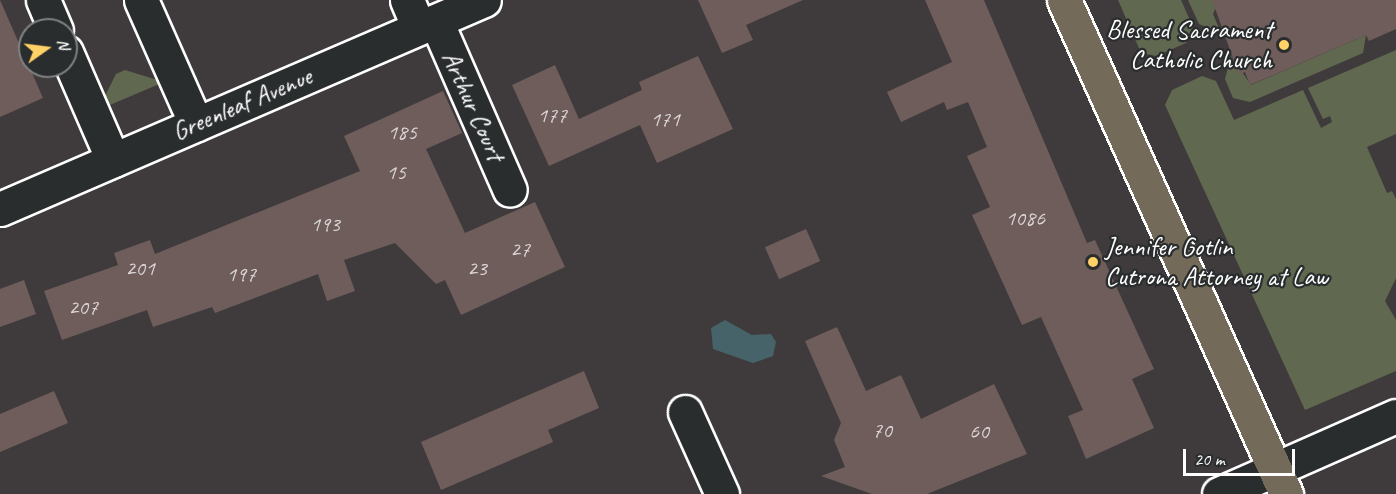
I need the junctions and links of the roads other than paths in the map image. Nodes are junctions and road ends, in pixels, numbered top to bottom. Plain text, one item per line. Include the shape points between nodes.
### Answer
1 (43, 0) edge
2 (141, 0) edge
3 (484, 0) edge
4 (1064, 0) edge
5 (421, 16) edge
6 (51, 18) edge
7 (77, 78) edge
8 (196, 124) junction
9 (113, 160) junction
10 (510, 190) dead end
11 (0, 208) edge
12 (685, 412) dead end
13 (1396, 416) edge
14 (1281, 481) edge
15 (722, 494) edge
16 (1219, 494) edge

1 - 6 street
2 - 8 street
3 - 5 street, Greenleaf Avenue
4 - 14 main road
5 - 8 street, Greenleaf Avenue
5 - 10 street, Arthur Court
7 - 9 street
8 - 9 street, Greenleaf Avenue
9 - 11 street, Greenleaf Avenue
12 - 15 street
13 - 14 street
14 - 16 street

